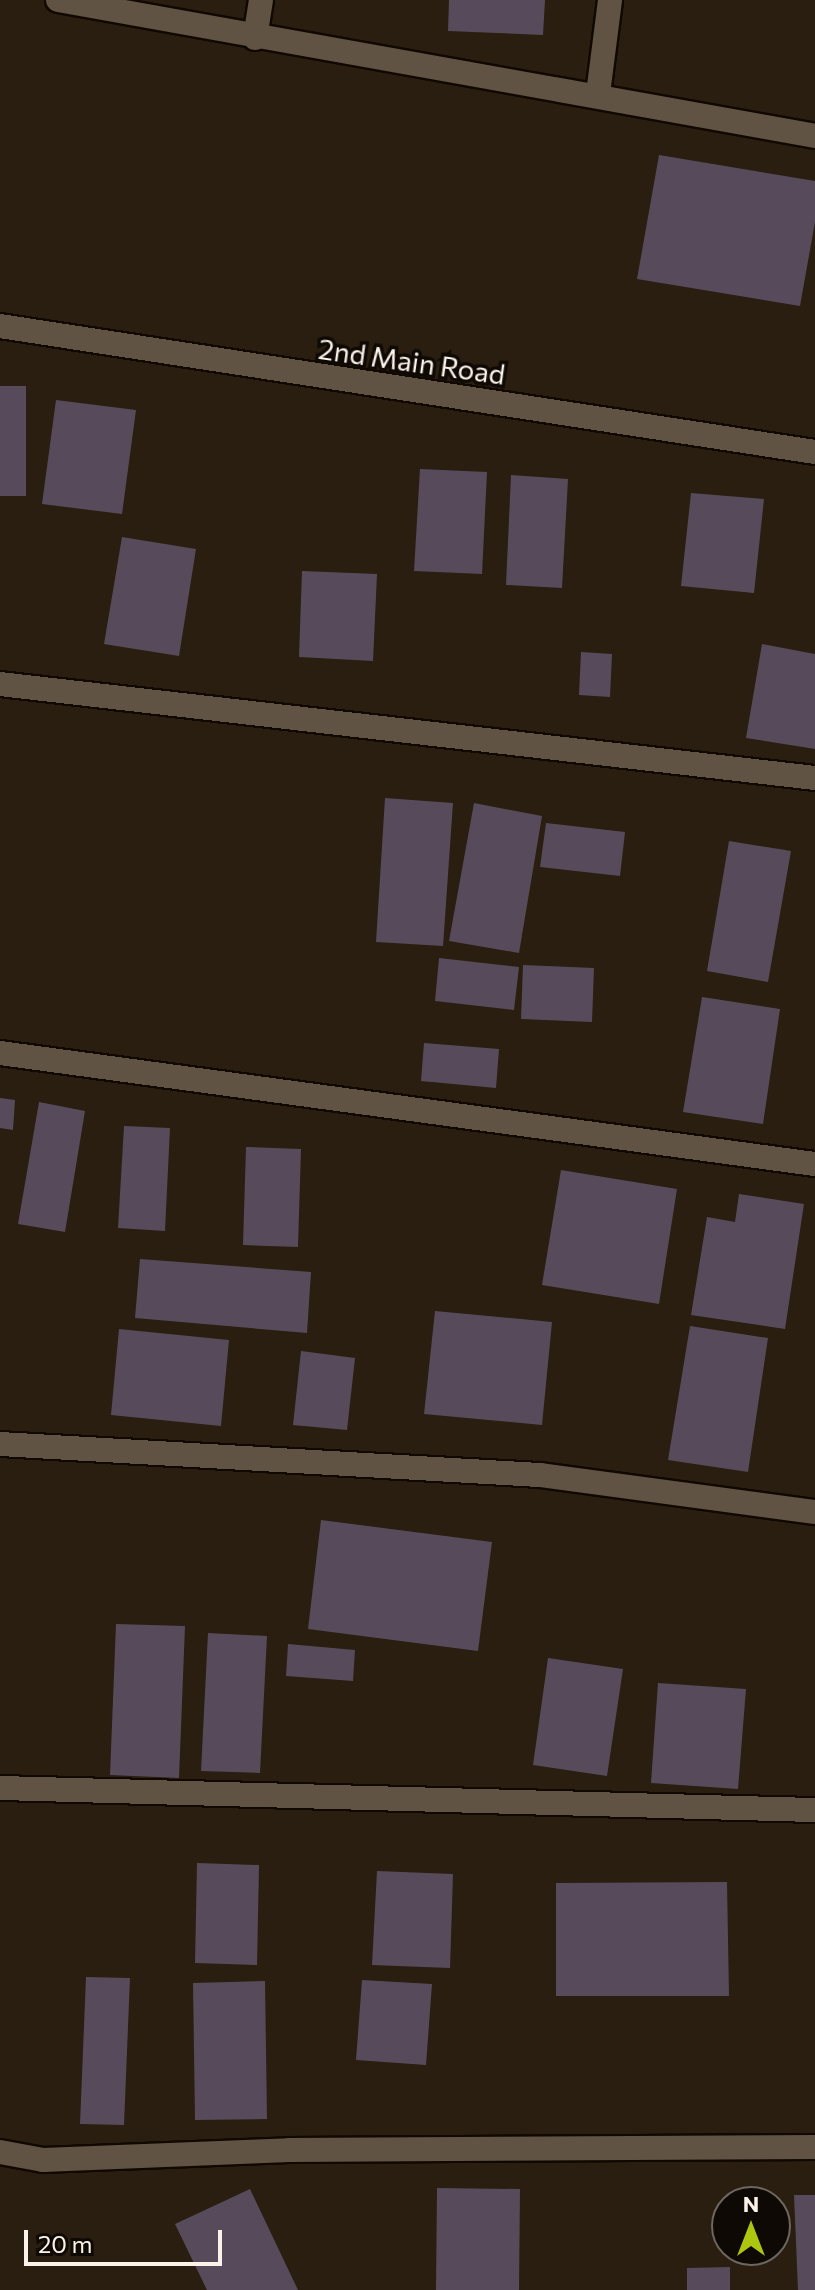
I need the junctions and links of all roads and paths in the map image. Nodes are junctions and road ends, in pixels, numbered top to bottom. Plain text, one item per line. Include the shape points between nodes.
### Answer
1 (58, 0) edge
2 (261, 0) edge
3 (610, 0) edge
4 (255, 38) junction
5 (598, 94) junction
6 (815, 136) edge
7 (0, 326) edge
8 (815, 452) edge
9 (0, 684) edge
10 (815, 778) edge
11 (0, 1053) edge
12 (815, 1164) edge
13 (0, 1444) edge
14 (815, 1512) edge
15 (0, 1788) edge
16 (815, 1810) edge
17 (815, 2147) edge
18 (0, 2152) edge

1 - 4 street
2 - 4 street
3 - 5 street
4 - 5 street
5 - 6 street
7 - 8 street, 2nd Main Road
9 - 10 street
11 - 12 street
13 - 14 street via 540,1475
15 - 16 street
17 - 18 street via 289,2150 43,2160

